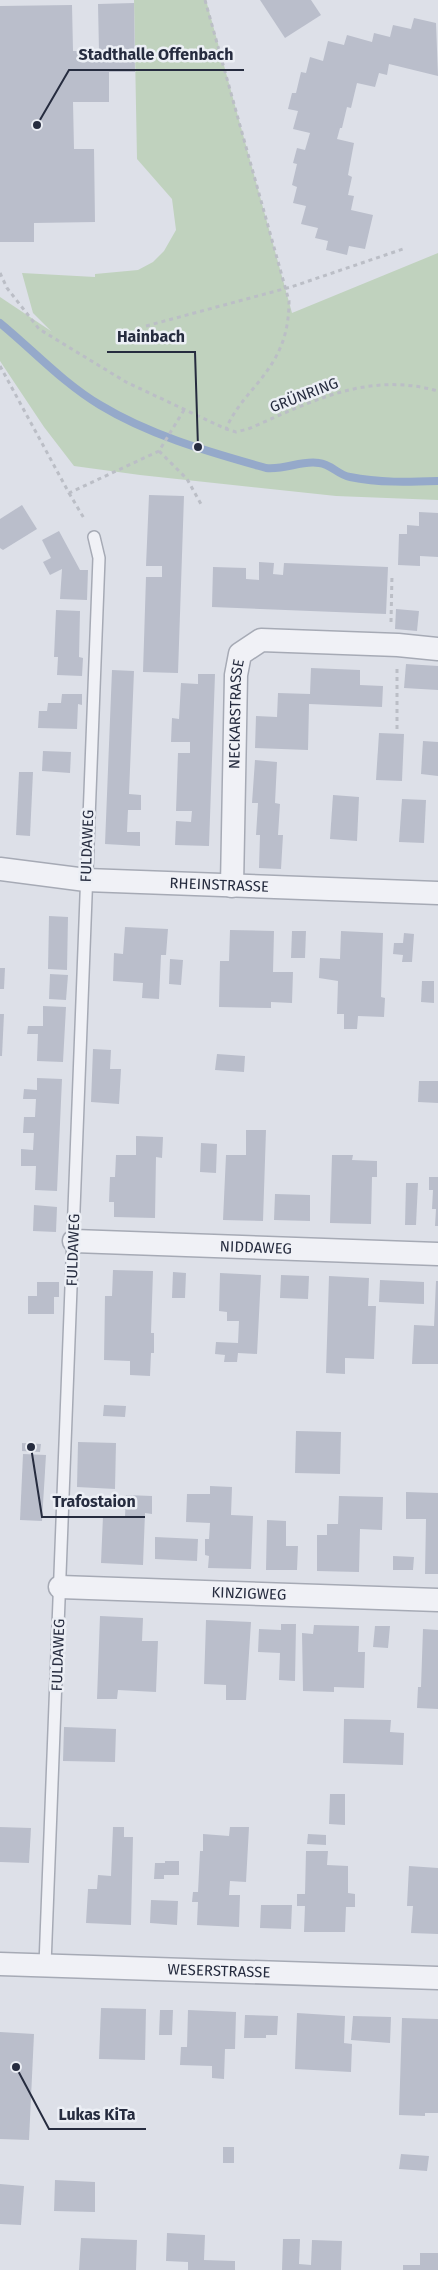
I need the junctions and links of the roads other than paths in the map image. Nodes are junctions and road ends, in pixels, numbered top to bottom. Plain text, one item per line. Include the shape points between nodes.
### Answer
1 (94, 537) road end
2 (438, 649) edge
3 (0, 869) edge
4 (86, 880) junction
5 (232, 886) junction
6 (438, 893) edge
7 (74, 1242) junction
8 (438, 1254) edge
9 (60, 1587) junction
10 (438, 1600) edge
11 (0, 1964) edge
12 (45, 1965) junction
13 (438, 1978) edge

1 - 4 lane, FULDAWEG via 99,558
2 - 5 street, NECKARSTRASSE via 260,640 240,654 236,675
3 - 4 street, RHEINSTRASSE
4 - 5 street, RHEINSTRASSE
4 - 7 lane, FULDAWEG
5 - 6 street, RHEINSTRASSE
7 - 8 street, NIDDAWEG
7 - 9 lane, FULDAWEG
9 - 10 street, KINZIGWEG
9 - 12 lane, FULDAWEG
11 - 12 street, WESERSTRASSE
12 - 13 street, WESERSTRASSE

